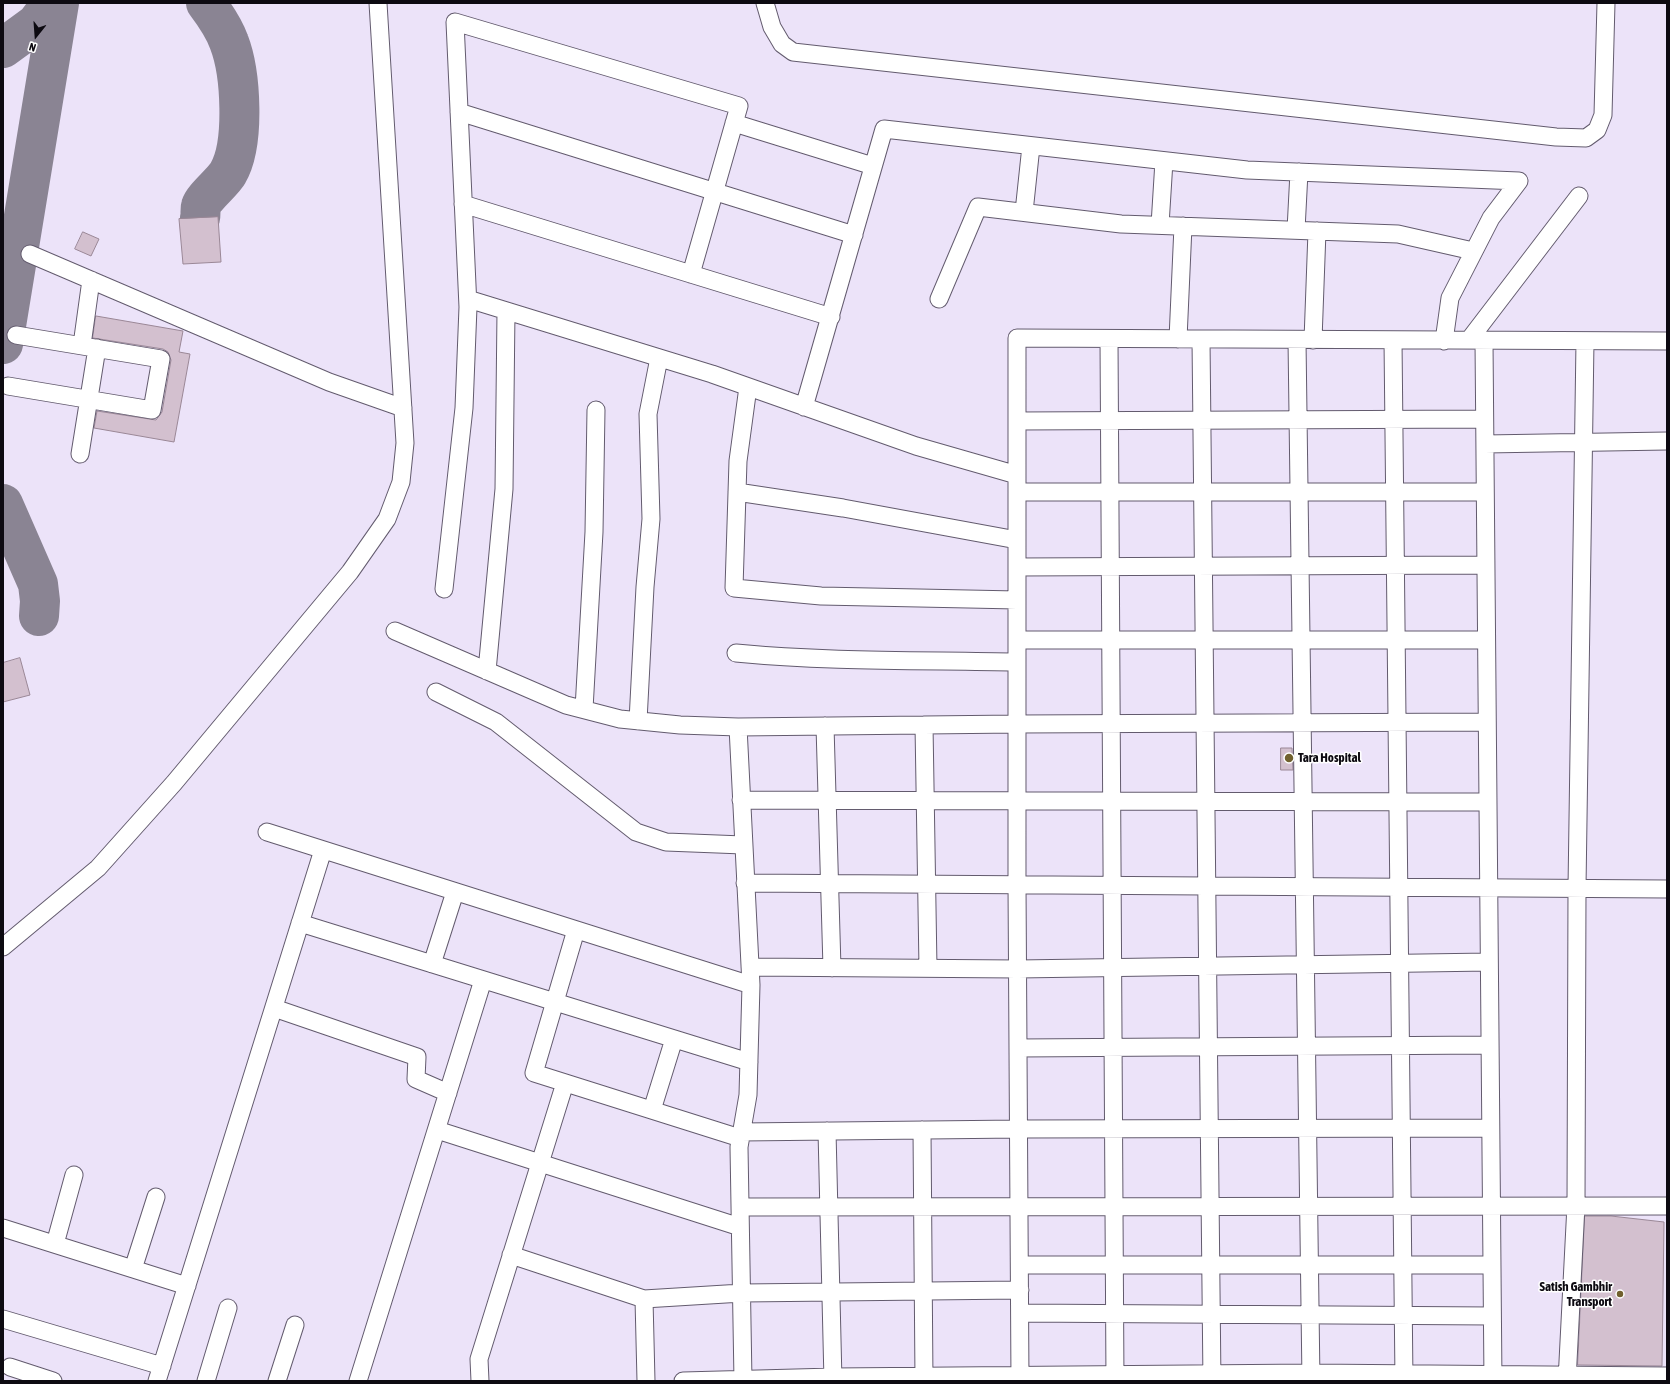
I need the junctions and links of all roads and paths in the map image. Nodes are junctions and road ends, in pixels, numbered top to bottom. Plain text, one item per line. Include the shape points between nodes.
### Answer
1 (378, 3) edge
2 (765, 3) edge
3 (1606, 3) edge
4 (459, 112) junction
5 (734, 123) junction
6 (1032, 146) junction
7 (1164, 161) junction
8 (873, 166) junction
9 (1299, 172) junction
10 (714, 192) junction
11 (1579, 196) dead end
12 (463, 204) junction
13 (1024, 212) junction
14 (1160, 225) junction
15 (1183, 226) junction
16 (1296, 230) junction
17 (1317, 231) junction
18 (854, 235) junction
19 (1473, 251) junction
20 (30, 254) dead end
21 (691, 274) junction
22 (91, 280) junction
23 (468, 299) junction
24 (939, 299) dead end
25 (506, 311) junction
26 (831, 317) junction
27 (16, 335) dead end
28 (1110, 339) junction
29 (1178, 339) junction
30 (1201, 339) junction
31 (1305, 340) junction
32 (1393, 340) junction
33 (1444, 340) junction
34 (1476, 341) junction
35 (1585, 341) junction
36 (1667, 341) edge
37 (89, 347) junction
38 (659, 358) junction
39 (8, 386) dead end
40 (748, 387) junction
41 (89, 399) junction
42 (804, 407) junction
43 (403, 408) junction
44 (596, 410) dead end
45 (1394, 419) junction
46 (1484, 419) junction
47 (1110, 420) junction
48 (1202, 420) junction
49 (1298, 420) junction
50 (1017, 421) junction
51 (1667, 441) edge
52 (1584, 443) junction
53 (1485, 444) junction
54 (80, 454) dead end
55 (1017, 475) junction
56 (737, 492) junction
57 (1017, 492) junction
58 (1110, 492) junction
59 (1202, 492) junction
60 (1299, 492) junction
61 (1394, 492) junction
62 (1485, 492) junction
63 (1017, 540) junction
64 (1395, 565) junction
65 (1486, 565) junction
66 (1203, 566) junction
67 (1300, 566) junction
68 (1017, 567) junction
69 (1111, 567) junction
70 (444, 589) dead end
71 (1017, 600) junction
72 (395, 631) dead end
73 (1017, 640) junction
74 (1111, 640) junction
75 (1204, 640) junction
76 (1301, 640) junction
77 (1396, 640) junction
78 (1486, 640) junction
79 (736, 653) dead end
80 (1017, 662) junction
81 (487, 670) junction
82 (436, 692) dead end
83 (584, 710) junction
84 (638, 721) junction
85 (1487, 722) junction
86 (1205, 723) junction
87 (1302, 723) junction
88 (1397, 723) junction
89 (1017, 724) junction
90 (1112, 724) junction
91 (924, 725) junction
92 (825, 726) junction
93 (738, 727) junction
94 (741, 800) junction
95 (827, 800) junction
96 (926, 801) junction
97 (1017, 801) junction
98 (1112, 801) junction
99 (1206, 801) junction
100 (1303, 802) junction
101 (1398, 802) junction
102 (1488, 802) junction
103 (267, 832) dead end
104 (743, 845) junction
105 (323, 850) junction
106 (745, 883) junction
107 (830, 883) junction
108 (927, 884) junction
109 (1017, 884) junction
110 (1113, 885) junction
111 (1207, 886) junction
112 (1304, 886) junction
113 (1399, 887) junction
114 (1488, 888) junction
115 (1578, 888) junction
116 (1667, 889) edge
117 (455, 892) junction
118 (300, 923) junction
119 (576, 930) junction
120 (3, 947) edge
121 (1489, 962) junction
122 (1400, 963) junction
123 (432, 964) junction
124 (1305, 965) junction
125 (1208, 966) junction
126 (1113, 967) junction
127 (750, 968) junction
128 (832, 968) junction
129 (928, 968) junction
130 (1018, 969) junction
131 (483, 980) junction
132 (751, 984) junction
133 (555, 1002) junction
134 (274, 1008) junction
135 (674, 1039) junction
136 (1490, 1045) junction
137 (1306, 1046) junction
138 (1400, 1046) junction
139 (1208, 1047) junction
140 (1018, 1048) junction
141 (1114, 1048) junction
142 (749, 1062) junction
143 (565, 1083) junction
144 (448, 1093) junction
145 (652, 1110) junction
146 (1308, 1128) junction
147 (1402, 1128) junction
148 (1490, 1128) junction
149 (1019, 1129) junction
150 (1114, 1129) junction
151 (1209, 1129) junction
152 (436, 1130) junction
153 (922, 1130) junction
154 (827, 1131) junction
155 (741, 1135) junction
156 (540, 1163) junction
157 (74, 1175) dead end
158 (156, 1196) dead end
159 (829, 1206) junction
160 (923, 1206) junction
161 (1019, 1206) junction
162 (1114, 1206) junction
163 (1210, 1206) junction
164 (1308, 1206) junction
165 (1402, 1206) junction
166 (1491, 1206) junction
167 (1576, 1206) junction
168 (1667, 1206) edge
169 (740, 1207) junction
170 (740, 1227) junction
171 (3, 1228) edge
172 (54, 1244) junction
173 (512, 1255) junction
174 (1020, 1265) junction
175 (1115, 1265) junction
176 (1211, 1265) junction
177 (1310, 1265) junction
178 (1403, 1265) junction
179 (1492, 1265) junction
180 (133, 1269) junction
181 (187, 1286) junction
182 (1020, 1290) junction
183 (923, 1291) junction
184 (831, 1292) junction
185 (742, 1293) junction
186 (644, 1298) junction
187 (228, 1308) dead end
188 (1020, 1313) junction
189 (1115, 1314) junction
190 (1212, 1314) junction
191 (1310, 1315) junction
192 (1404, 1316) junction
193 (1492, 1316) junction
194 (3, 1319) edge
195 (295, 1325) dead end
196 (10, 1367) dead end
197 (159, 1374) edge
198 (1667, 1376) edge
199 (1311, 1377) edge
200 (1404, 1377) edge
201 (1020, 1378) edge
202 (1115, 1378) edge
203 (1212, 1378) edge
204 (1493, 1378) edge
205 (1567, 1378) edge
206 (833, 1379) edge
207 (924, 1379) edge
208 (743, 1380) edge
209 (53, 1381) edge
210 (206, 1381) edge
211 (278, 1381) edge
212 (358, 1381) edge
213 (480, 1381) edge
214 (646, 1381) edge
215 (683, 1381) edge

1 - 43 street
2 - 3 street via 772,27 782,44 793,52 1556,137 1586,138 1597,130 1603,115
4 - 5 street via 455,22 739,106
4 - 10 street
4 - 12 street
5 - 8 street
5 - 10 street
6 - 7 street
6 - 8 street via 884,129
6 - 13 street
7 - 9 street via 1247,170
7 - 14 street
8 - 18 street
9 - 16 street
9 - 19 street via 1519,181 1491,218
10 - 18 street
10 - 21 street
11 - 34 street
12 - 21 street
12 - 23 street
13 - 14 street via 1121,224
13 - 24 street via 978,207
14 - 15 street
15 - 16 street
15 - 29 street
16 - 17 street
17 - 19 street via 1398,234
17 - 31 street
18 - 26 street
19 - 33 street via 1450,298
20 - 22 street
21 - 26 street
22 - 37 street
22 - 43 street via 329,382
23 - 25 street
23 - 70 street via 464,408
25 - 38 street
25 - 81 street via 504,489
26 - 42 street
27 - 37 street
28 - 29 street
28 - 47 street
28 - 50 street via 1017,338
29 - 30 street
30 - 31 street
30 - 48 street
31 - 32 street
31 - 49 street
32 - 33 street
32 - 45 street
33 - 34 street
34 - 35 street
34 - 46 street
35 - 36 street
35 - 52 street
37 - 41 street
37 - 41 street via 161,359 152,410
38 - 40 street
38 - 84 street via 648,414 651,519 644,587
39 - 41 street
40 - 42 street
40 - 56 street via 738,461
41 - 54 street
42 - 55 street via 916,446
43 - 120 street via 405,443 401,482 387,520 350,572 179,777 98,868
44 - 83 street via 594,532
45 - 46 street
45 - 49 street
45 - 61 street
46 - 53 street
47 - 48 street
47 - 50 street
47 - 58 street
48 - 49 street
48 - 59 street
49 - 60 street
50 - 55 street
51 - 52 street
52 - 53 street
52 - 115 street
53 - 62 street
55 - 57 street
56 - 63 street via 843,508
56 - 71 street via 734,588 821,596
57 - 58 street
57 - 63 street
58 - 59 street
58 - 69 street
59 - 60 street
59 - 66 street
60 - 61 street
60 - 67 street
61 - 62 street
61 - 64 street
62 - 65 street
63 - 68 street
64 - 65 street
64 - 67 street
64 - 77 street
65 - 78 street
66 - 67 street
66 - 69 street
66 - 75 street
67 - 76 street
68 - 69 street
68 - 71 street
69 - 74 street
71 - 73 street
72 - 81 street
73 - 74 street
73 - 80 street
74 - 75 street
74 - 90 street
75 - 76 street
75 - 86 street
76 - 77 street
76 - 87 street
77 - 78 street
77 - 88 street
78 - 85 street
79 - 80 street via 772,657
80 - 89 street
81 - 83 street via 566,705
82 - 104 street via 496,722 636,832 666,842
83 - 84 street
84 - 93 street
85 - 88 street
85 - 102 street
86 - 87 street
86 - 90 street
86 - 99 street
87 - 88 street
87 - 100 street
88 - 101 street
89 - 90 street
89 - 91 street
89 - 97 street
90 - 98 street
91 - 92 street
91 - 96 street
92 - 93 street
92 - 95 street
93 - 94 street
94 - 95 street
94 - 104 street
95 - 96 street
95 - 107 street
96 - 97 street
96 - 108 street
97 - 98 street
97 - 109 street
98 - 99 street
98 - 110 street
99 - 100 street
99 - 111 street
100 - 101 street
100 - 112 street
101 - 102 street
101 - 113 street
102 - 114 street
103 - 105 street
104 - 106 street
105 - 117 street
105 - 118 street
106 - 107 street
106 - 127 street
107 - 108 street
107 - 128 street
108 - 109 street
108 - 129 street
109 - 110 street
109 - 130 street
110 - 111 street
110 - 126 street
111 - 112 street
111 - 125 street
112 - 113 street
112 - 124 street
113 - 114 street
113 - 122 street
114 - 115 street
114 - 121 street
115 - 116 street
115 - 167 street
117 - 119 street
117 - 123 street
118 - 123 street
118 - 134 street
119 - 132 street
119 - 133 street
121 - 122 street
121 - 136 street
122 - 124 street
122 - 138 street
123 - 131 street
124 - 125 street
124 - 137 street
125 - 126 street
125 - 139 street
126 - 130 street
126 - 141 street
127 - 128 street
127 - 132 street
128 - 129 street
129 - 130 street
130 - 140 street
131 - 133 street
131 - 144 street
132 - 142 street
133 - 135 street
133 - 143 street via 534,1073
134 - 144 street via 417,1057 416,1079
134 - 181 street
135 - 142 street
135 - 145 street
136 - 138 street
136 - 148 street
137 - 138 street
137 - 139 street
137 - 146 street
138 - 147 street
139 - 141 street
139 - 151 street
140 - 141 street
140 - 149 street
141 - 150 street
142 - 155 street via 748,1095
143 - 145 street
143 - 156 street
144 - 152 street
145 - 155 street
146 - 147 street
146 - 151 street
146 - 164 street
147 - 148 street
147 - 165 street
148 - 166 street
149 - 150 street
149 - 153 street
149 - 161 street
150 - 151 street
150 - 162 street
151 - 163 street
152 - 156 street
152 - 212 street
153 - 154 street
153 - 160 street
154 - 155 street
154 - 159 street
155 - 169 street
156 - 170 street
156 - 173 street
157 - 172 street
158 - 180 street
159 - 160 street
159 - 169 street
159 - 184 street
160 - 161 street
160 - 183 street
161 - 162 street
161 - 174 street
162 - 163 street
162 - 175 street
163 - 164 street
163 - 176 street
164 - 165 street
164 - 177 street
165 - 166 street
165 - 178 street
166 - 167 street
166 - 179 street
167 - 168 street
167 - 205 street
169 - 170 street
170 - 185 street
171 - 172 street
172 - 180 street
173 - 186 street
173 - 213 street via 479,1359
174 - 175 street
174 - 182 street
175 - 176 street
175 - 189 street
176 - 177 street
176 - 190 street
177 - 178 street
177 - 191 street
178 - 179 street
178 - 192 street
179 - 193 street
180 - 181 street
181 - 197 street
182 - 183 street
182 - 188 street
183 - 184 street
183 - 207 street
184 - 185 street
184 - 206 street
185 - 186 street
185 - 208 street
186 - 214 street
187 - 210 street
188 - 189 street
188 - 201 street
189 - 190 street
189 - 202 street
190 - 191 street
190 - 203 street
191 - 192 street
191 - 199 street
192 - 193 street
192 - 200 street
193 - 204 street
194 - 197 street
195 - 211 street
196 - 209 street
198 - 205 street
199 - 200 street
199 - 203 street
200 - 204 street
201 - 202 street
201 - 207 street
202 - 203 street
204 - 205 street
206 - 207 street
206 - 208 street
208 - 215 street

